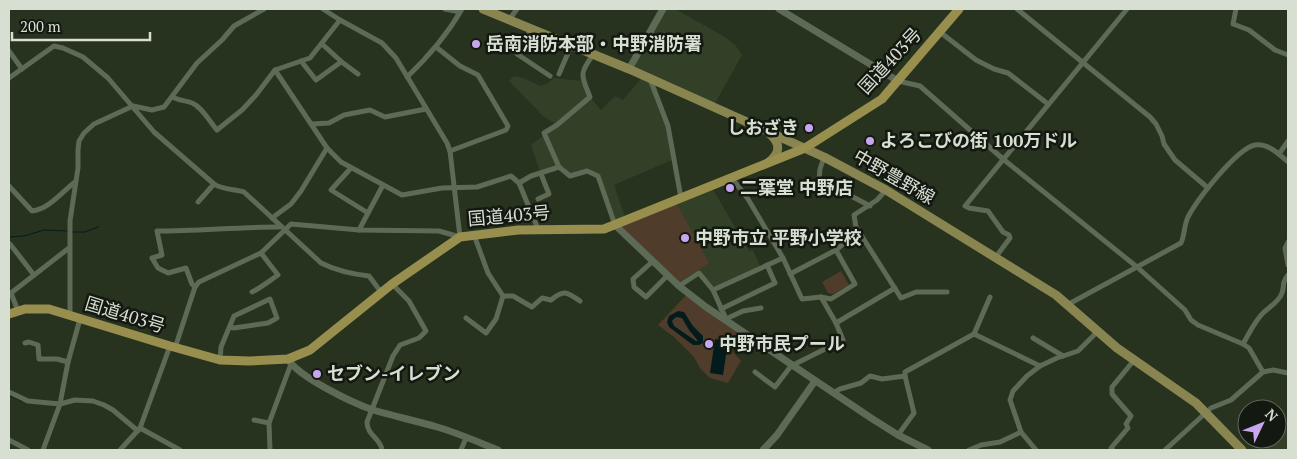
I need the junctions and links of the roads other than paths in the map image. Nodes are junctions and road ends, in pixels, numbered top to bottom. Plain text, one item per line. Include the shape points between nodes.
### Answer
1 (264, 9) edge
2 (323, 9) edge
3 (445, 9) edge
4 (483, 9) edge
5 (517, 9) edge
6 (663, 9) edge
7 (779, 9) edge
8 (959, 9) edge
9 (1017, 9) edge
10 (1127, 9) edge
11 (1236, 9) edge
12 (461, 11) edge
13 (340, 20) junction
14 (508, 20) junction
15 (531, 30) junction
16 (940, 32) junction
17 (322, 44) junction
18 (570, 46) junction
19 (436, 47) junction
20 (9, 51) edge
21 (594, 55) junction
22 (1288, 55) edge
23 (301, 61) junction
24 (341, 62) junction
25 (1083, 63) junction
26 (22, 69) junction
27 (629, 69) junction
28 (274, 70) junction
29 (358, 74) dead end
30 (559, 74) dead end
31 (550, 76) dead end
32 (407, 77) junction
33 (9, 78) edge
34 (650, 79) junction
35 (898, 81) junction
36 (173, 97) junction
37 (1048, 104) junction
38 (133, 106) junction
39 (426, 109) junction
40 (312, 124) junction
41 (768, 132) junction
42 (1288, 141) edge
43 (327, 148) junction
44 (805, 148) junction
45 (450, 151) junction
46 (1279, 154) junction
47 (824, 157) junction
48 (1003, 158) junction
49 (768, 162) junction
50 (1288, 162) edge
51 (351, 168) junction
52 (559, 168) junction
53 (540, 174) junction
54 (732, 177) junction
55 (76, 181) junction
56 (519, 183) junction
57 (214, 184) junction
58 (383, 185) junction
59 (9, 186) edge
60 (454, 188) junction
61 (1208, 188) junction
62 (886, 190) junction
63 (681, 198) junction
64 (538, 200) dead end
65 (198, 202) dead end
66 (870, 206) junction
67 (368, 213) junction
68 (272, 218) junction
69 (615, 226) junction
70 (856, 227) junction
71 (282, 229) junction
72 (538, 229) junction
73 (359, 230) junction
74 (474, 235) junction
75 (460, 236) junction
76 (1288, 242) edge
77 (9, 245) edge
78 (70, 248) junction
79 (836, 250) junction
80 (261, 253) junction
81 (783, 258) junction
82 (995, 258) junction
83 (653, 261) junction
84 (767, 265) junction
85 (1288, 265) edge
86 (1137, 267) junction
87 (790, 274) junction
88 (1288, 274) edge
89 (34, 275) junction
90 (668, 275) junction
91 (392, 284) junction
92 (680, 286) junction
93 (196, 287) junction
94 (894, 288) junction
95 (714, 290) junction
96 (10, 291) edge
97 (252, 292) dead end
98 (381, 292) junction
99 (947, 292) dead end
100 (503, 296) junction
101 (821, 297) junction
102 (990, 297) dead end
103 (580, 301) dead end
104 (1067, 305) junction
105 (761, 308) dead end
106 (721, 309) junction
107 (13, 312) edge
108 (70, 315) junction
109 (466, 318) dead end
110 (80, 319) junction
111 (727, 321) junction
112 (836, 323) junction
113 (230, 327) junction
114 (1097, 332) junction
115 (974, 334) junction
116 (1033, 338) dead end
117 (26, 343) dead end
118 (1243, 344) junction
119 (172, 347) junction
120 (1063, 356) junction
121 (1135, 359) junction
122 (220, 360) junction
123 (290, 361) junction
124 (68, 362) junction
125 (791, 366) junction
126 (1040, 366) junction
127 (755, 372) dead end
128 (1263, 372) junction
129 (1288, 373) edge
130 (905, 376) junction
131 (815, 382) junction
132 (9, 392) edge
133 (833, 393) junction
134 (60, 404) junction
135 (372, 409) junction
136 (1206, 413) junction
137 (254, 420) dead end
138 (269, 423) junction
139 (139, 430) junction
140 (1021, 432) junction
141 (898, 435) junction
142 (466, 438) junction
143 (9, 440) edge
144 (28, 450) edge
145 (43, 450) edge
146 (120, 450) edge
147 (180, 450) edge
148 (270, 450) edge
149 (382, 450) edge
150 (461, 450) edge
151 (498, 450) edge
152 (763, 450) edge
153 (928, 450) edge
154 (969, 450) edge
155 (1036, 450) edge
156 (1113, 450) edge
157 (1165, 450) edge
158 (1242, 450) edge

1 - 36 street via 234,26 197,63
2 - 13 street
3 - 12 street
4 - 14 main road, 中野豊野線
5 - 14 street
6 - 27 street
7 - 35 street
8 - 16 highway, 国道403号
9 - 25 street
10 - 25 street
11 - 22 street via 1233,24 1249,30 1275,50
12 - 19 street
13 - 17 street
13 - 32 street via 382,43
14 - 15 main road, 中野豊野線
15 - 18 main road, 中野豊野線
15 - 31 street via 517,54
16 - 35 highway, 国道403号
16 - 37 street via 976,60 1020,80
17 - 23 street via 310,58
17 - 24 street
18 - 21 main road, 中野豊野線
18 - 30 street
19 - 32 street
19 - 45 street via 478,75 508,126 506,130
20 - 26 street
21 - 27 main road, 中野豊野線
21 - 52 street via 585,67 582,80 590,97 544,133
23 - 24 street via 316,80
23 - 28 street
24 - 29 street
25 - 37 street
25 - 61 street via 1150,117 1175,160
26 - 33 street
26 - 38 street via 54,46 64,48 108,78
27 - 34 main road, 中野豊野線
28 - 36 street via 242,110 217,130 191,102
28 - 40 street
32 - 39 street
34 - 41 main road, 中野豊野線
34 - 63 street via 668,126
35 - 44 highway, 国道403号 via 882,99
35 - 48 street via 920,86
36 - 38 street via 164,107 152,110
37 - 48 street
38 - 55 street via 94,124 84,133 79,141
38 - 57 street via 154,132
39 - 40 street via 385,117 370,110
39 - 45 street
40 - 43 street
41 - 44 main road, 中野豊野線
41 - 49 main road via 779,149
42 - 46 street
43 - 51 street
43 - 68 street via 291,204
44 - 47 main road, 中野豊野線
44 - 49 highway, 国道403号
45 - 60 street
46 - 50 street
46 - 61 street via 1266,146 1254,145 1222,170
47 - 62 main road, 中野豊野線
47 - 66 street via 820,179
48 - 82 street via 965,206 988,211 1003,232 1009,235
48 - 86 street
49 - 54 highway, 国道403号
51 - 58 street
51 - 67 street via 331,190
52 - 53 street
52 - 69 street via 570,176 587,171 598,176
53 - 56 street
53 - 64 street via 549,194
54 - 63 highway, 国道403号
54 - 81 street
55 - 59 street via 37,211 32,211
55 - 78 street
56 - 60 street via 511,176 477,188
56 - 72 street
57 - 65 street
57 - 68 street via 219,188 244,192
58 - 60 street via 402,195
58 - 67 street
60 - 75 street
61 - 86 street via 1188,216 1181,243
62 - 66 street
62 - 82 main road, 中野豊野線
63 - 69 highway, 国道403号
66 - 70 street via 854,215
67 - 73 street
68 - 71 street
69 - 72 highway, 国道403号 via 593,230
69 - 83 street
70 - 79 street
70 - 94 street
71 - 73 street via 298,224
71 - 80 street
71 - 93 street via 157,231 162,255 152,258 158,268 168,273 186,268
71 - 98 street via 320,263 348,274 369,276
72 - 74 highway, 国道403号
73 - 75 street via 439,231
74 - 75 highway, 国道403号
74 - 100 street via 488,273
75 - 91 highway, 国道403号
76 - 85 street via 1285,248
77 - 89 street
78 - 89 street
78 - 108 street
79 - 87 street
79 - 101 street via 855,284 831,298
80 - 93 street via 203,279
80 - 97 street via 278,275
81 - 84 street
81 - 87 street
82 - 104 main road, 中野豊野線
83 - 90 street
83 - 90 street via 633,279 634,287 646,297
84 - 95 street
84 - 106 street via 775,283
86 - 104 street
86 - 118 street via 1191,320
87 - 101 street via 802,299
88 - 118 street via 1282,282 1282,293 1253,326
89 - 96 street
90 - 92 street
91 - 98 highway, 国道403号
91 - 135 street via 409,301 426,331 397,350
92 - 95 street via 699,273
92 - 111 street
93 - 119 street
94 - 99 street via 901,298 916,292
94 - 112 street
95 - 106 street
96 - 107 street
98 - 123 highway, 国道403号 via 310,350
100 - 103 street via 513,296 532,306 542,298 551,300 559,293 568,292
100 - 109 street via 496,319 486,333
101 - 112 street
102 - 115 street
104 - 114 main road, 中野豊野線
105 - 111 street via 743,311
106 - 111 street
107 - 108 highway, 国道403号 via 36,308
108 - 110 highway, 国道403号
110 - 119 highway, 国道403号
110 - 124 street
111 - 125 street
112 - 125 street via 843,340
113 - 113 street via 234,316 270,299 277,318 268,323
113 - 122 street via 221,346
114 - 120 street via 1078,352
114 - 121 main road, 中野豊野線
115 - 126 street
115 - 130 street via 905,372
116 - 120 street
117 - 124 street via 38,345 39,360
118 - 128 street via 1249,348
119 - 122 highway, 国道403号
119 - 139 street
120 - 126 street
121 - 136 main road, 中野豊野線
121 - 156 street via 1112,387 1112,394 1131,416 1126,424 1128,428 1111,448
122 - 123 highway, 国道403号
123 - 135 street via 314,382
123 - 138 street
124 - 134 street
125 - 127 street via 775,387
125 - 131 street
126 - 140 street via 1027,376 1010,400
128 - 129 street
128 - 136 street via 1231,400
130 - 133 street via 882,380 870,376 861,383
130 - 141 street via 914,413
131 - 133 street
131 - 152 street
132 - 134 street via 28,401
133 - 141 street
134 - 139 street via 75,400 93,401
134 - 145 street
135 - 142 street via 439,427
135 - 149 street via 367,428
136 - 157 street
136 - 158 main road, 中野豊野線
137 - 138 street
138 - 148 street
139 - 146 street
139 - 147 street
140 - 154 street via 1000,442
140 - 155 street
141 - 153 street
142 - 150 street
142 - 151 street
143 - 144 street

